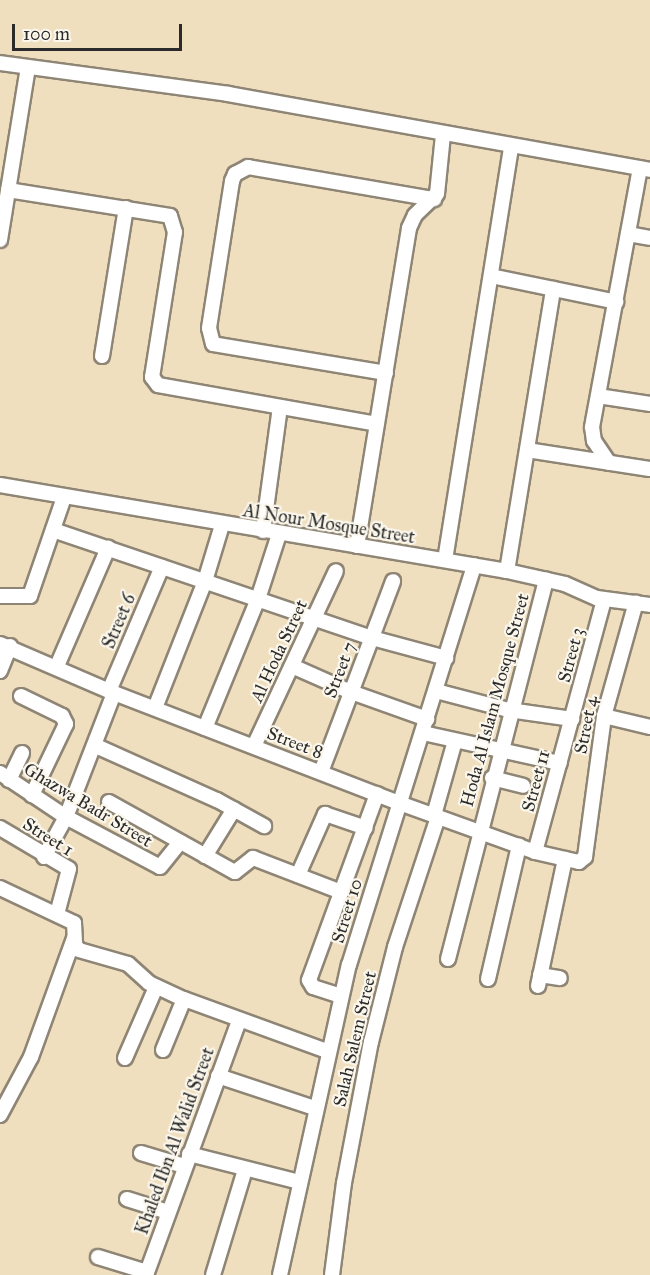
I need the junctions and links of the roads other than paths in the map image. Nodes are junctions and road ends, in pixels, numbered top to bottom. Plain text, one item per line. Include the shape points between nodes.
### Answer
1 (0, 63) edge
2 (28, 68) junction
3 (443, 135) junction
4 (511, 147) junction
5 (645, 169) edge
6 (8, 190) junction
7 (434, 199) junction
8 (126, 208) junction
9 (628, 234) junction
10 (650, 238) edge
11 (0, 240) edge
12 (490, 276) junction
13 (553, 289) junction
14 (615, 302) junction
15 (102, 356) dead end
16 (386, 373) junction
17 (598, 396) junction
18 (650, 404) edge
19 (280, 407) junction
20 (377, 424) junction
21 (527, 450) junction
22 (609, 463) junction
23 (650, 469) edge
24 (0, 485) edge
25 (64, 497) junction
26 (222, 525) junction
27 (53, 530) junction
28 (262, 531) junction
29 (279, 534) junction
30 (357, 546) junction
31 (108, 548) junction
32 (445, 560) junction
33 (474, 565) junction
34 (162, 567) junction
35 (336, 571) dead end
36 (507, 571) junction
37 (546, 579) junction
38 (205, 581) junction
39 (393, 581) dead end
40 (0, 596) edge
41 (258, 599) junction
42 (604, 599) junction
43 (643, 604) edge
44 (314, 618) junction
45 (372, 638) junction
46 (5, 645) edge
47 (446, 658) junction
48 (57, 666) junction
49 (292, 666) junction
50 (0, 671) edge
51 (436, 691) junction
52 (112, 692) junction
53 (351, 692) junction
54 (21, 696) dead end
55 (155, 708) junction
56 (509, 710) junction
57 (604, 716) junction
58 (428, 719) junction
59 (572, 719) junction
60 (650, 727) edge
61 (205, 728) junction
62 (423, 733) junction
63 (455, 741) junction
64 (96, 746) junction
65 (254, 746) junction
66 (498, 752) junction
67 (22, 753) dead end
68 (560, 763) junction
69 (321, 772) junction
70 (5, 777) edge
71 (492, 778) junction
72 (523, 786) dead end
73 (378, 794) junction
74 (32, 795) junction
75 (109, 802) dead end
76 (402, 804) junction
77 (234, 809) junction
78 (436, 816) junction
79 (66, 817) junction
80 (264, 826) dead end
81 (0, 828) edge
82 (366, 828) junction
83 (478, 831) junction
84 (180, 842) junction
85 (519, 846) junction
86 (535, 852) junction
87 (205, 856) junction
88 (44, 857) junction
89 (565, 859) junction
90 (583, 859) joint
91 (298, 875) junction
92 (0, 888) edge
93 (341, 892) junction
94 (57, 914) junction
95 (74, 938) junction
96 (448, 959) dead end
97 (560, 978) dead end
98 (488, 979) dead end
99 (156, 987) junction
100 (341, 996) junction
101 (184, 999) junction
102 (239, 1021) junction
103 (163, 1050) dead end
104 (327, 1051) junction
105 (125, 1058) dead end
106 (218, 1076) junction
107 (315, 1108) junction
108 (0, 1115) edge
109 (141, 1153) dead end
110 (187, 1160) junction
111 (244, 1170) junction
112 (300, 1182) junction
113 (127, 1199) dead end
114 (168, 1212) junction
115 (98, 1257) dead end
116 (146, 1274) edge
117 (213, 1275) edge
118 (280, 1275) edge
119 (332, 1275) edge

1 - 2 street
2 - 3 street via 228,94
2 - 6 street
3 - 4 street
3 - 7 street
4 - 5 street
4 - 12 street
5 - 9 street
6 - 8 street
6 - 11 street
7 - 16 street via 411,221
7 - 16 street via 249,167 235,174 232,181 209,328 213,344
8 - 15 street
8 - 19 street via 162,213 175,223 153,366 152,376 158,385
9 - 10 street
9 - 14 street
12 - 13 street
12 - 32 street
13 - 14 street
13 - 21 street
14 - 17 street
16 - 20 street
17 - 18 street
17 - 22 street via 594,441
19 - 20 street
19 - 28 street
20 - 30 street
21 - 22 street
21 - 36 street
22 - 23 street
24 - 25 street, Al Nour Mosque Street
25 - 26 street, Al Nour Mosque Street
25 - 27 street
26 - 28 street, Al Nour Mosque Street
26 - 38 street
27 - 31 street
27 - 40 street via 30,596
28 - 29 street, Al Nour Mosque Street
29 - 30 street, Al Nour Mosque Street
29 - 41 street
30 - 32 street, Al Nour Mosque Street
31 - 34 street
31 - 48 street
32 - 33 street, Al Nour Mosque Street
33 - 36 street, Al Nour Mosque Street
33 - 47 street, Street 10
34 - 38 street
34 - 52 street, Street 6
35 - 44 street, Al Hoda Street
36 - 37 street, Al Nour Mosque Street
37 - 42 street, Al Nour Mosque Street
37 - 56 street, Hoda Al Islam Mosque Street
38 - 41 street
38 - 55 street
39 - 45 street, Street 7
41 - 44 street
41 - 61 street
42 - 43 street, Al Nour Mosque Street
42 - 59 street, Street 3
43 - 57 street, Street 4
44 - 45 street
44 - 49 street, Al Hoda Street
45 - 47 street
45 - 53 street, Street 7
46 - 48 street, Street 8
46 - 50 street
47 - 51 street, Street 10
48 - 52 street, Street 8
49 - 53 street
49 - 65 street, Al Hoda Street
51 - 56 street
51 - 58 street, Street 10
52 - 55 street, Street 8
52 - 64 street, Street 6
53 - 58 street
53 - 69 street, Street 7
54 - 74 street via 62,716 66,724
55 - 61 street, Street 8
56 - 59 street
56 - 66 street, Hoda Al Islam Mosque Street
57 - 60 street
57 - 90 street, Street 4
58 - 62 street, Street 10
59 - 68 street, Street 11
61 - 65 street, Street 8
62 - 63 street
62 - 76 street, Street 10
63 - 66 street
63 - 78 street
64 - 77 street
64 - 79 street, Street 6
65 - 69 street, Street 8
66 - 68 street
66 - 71 street, Hoda Al Islam Mosque Street
67 - 70 street
68 - 86 street, Street 11
69 - 73 street, Street 8
70 - 74 street, Ghazwa Badr Street
71 - 72 street
71 - 83 street, Hoda Al Islam Mosque Street
73 - 76 street, Street 8
73 - 82 street
74 - 79 street, Ghazwa Badr Street
75 - 84 street
76 - 78 street, Street 8
76 - 100 street, Street 10
77 - 80 street
77 - 87 street
78 - 83 street, Street 8
78 - 119 street, Salah Salem Street via 395,947 371,1042 346,1171
79 - 84 street, Ghazwa Badr Street via 160,867
79 - 88 street, Street 6
81 - 88 street, Street 1
82 - 91 street via 325,814
82 - 93 street
83 - 85 street, Street 8
83 - 96 street, Hoda Al Islam Mosque Street
84 - 87 street
85 - 86 street, Street 8
85 - 98 street
86 - 89 street, Street 8
87 - 91 street via 235,872 254,858
88 - 94 street, Street 1 via 66,866 70,873
89 - 90 street, Street 8
89 - 97 street via 539,981
91 - 93 street
92 - 94 street
93 - 100 street via 309,980 313,987
94 - 95 street via 74,922
95 - 99 street via 79,950 128,964
95 - 108 street via 31,1057
99 - 101 street
99 - 105 street
100 - 104 street, Street 10
101 - 102 street
101 - 103 street
102 - 104 street
102 - 106 street, Khaled Ibn Al Walid Street
104 - 107 street, Street 10
106 - 107 street
106 - 110 street, Khaled Ibn Al Walid Street
107 - 112 street, Street 10
109 - 110 street
110 - 111 street
110 - 114 street, Khaled Ibn Al Walid Street
111 - 112 street
111 - 117 street
112 - 118 street, Street 10
113 - 114 street
114 - 116 street, Khaled Ibn Al Walid Street
115 - 116 street

